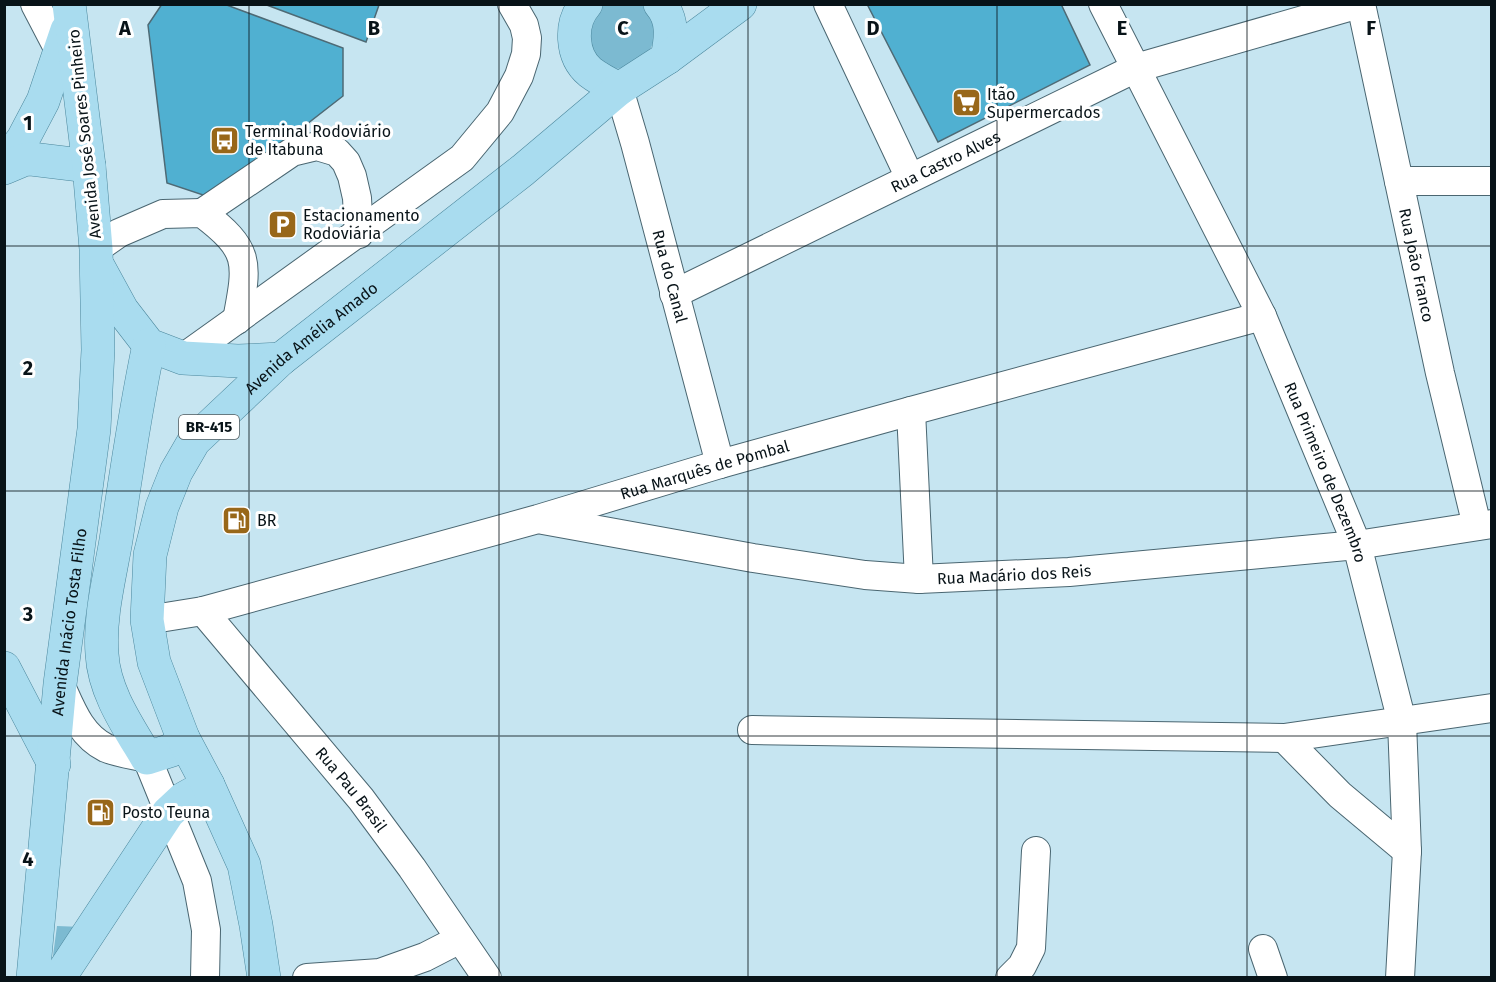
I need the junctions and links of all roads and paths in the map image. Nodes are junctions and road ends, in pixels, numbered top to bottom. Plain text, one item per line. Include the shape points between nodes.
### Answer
1 (35, 4) edge
2 (512, 4) edge
3 (586, 4) edge
4 (660, 4) edge
5 (740, 4) edge
6 (828, 4) edge
7 (1103, 4) edge
8 (1360, 4) edge
9 (70, 12) edge
10 (59, 51) junction
11 (667, 58) junction
12 (1136, 68) junction
13 (619, 89) junction
14 (4, 166) edge
15 (89, 166) junction
16 (910, 178) junction
17 (1399, 181) junction
18 (1491, 181) edge
19 (202, 213) junction
20 (359, 234) junction
21 (96, 256) junction
22 (674, 294) junction
23 (1262, 316) junction
24 (237, 320) junction
25 (148, 345) junction
26 (183, 358) junction
27 (281, 359) junction
28 (911, 411) junction
29 (720, 464) junction
30 (538, 519) junction
31 (1484, 525) edge
32 (1357, 545) junction
33 (919, 579) junction
34 (203, 611) junction
35 (147, 620) junction
36 (4, 668) edge
37 (60, 684) junction
38 (21, 702) junction
39 (1491, 708) edge
40 (1402, 722) junction
41 (752, 730) dead end
42 (183, 738) junction
43 (1284, 738) junction
44 (147, 758) junction
45 (54, 764) junction
46 (208, 784) junction
47 (168, 813) junction
48 (1036, 850) dead end
49 (1407, 851) junction
50 (460, 939) junction
51 (1263, 949) dead end
52 (33, 978) edge
53 (59, 978) edge
54 (205, 978) edge
55 (264, 978) edge
56 (307, 978) edge
57 (487, 978) edge
58 (1010, 978) edge
59 (1273, 978) edge
60 (1400, 978) edge

1 - 10 street, Avenida José Soares Pinheiro
2 - 20 street via 524,25 526,54 500,112 462,158
3 - 13 main road via 575,25 578,57 588,70
4 - 11 main road via 670,23
5 - 11 main road, Avenida Amélia Amado
6 - 16 street
7 - 12 street, Rua Primeiro de Dezembro
8 - 12 street, Rua Castro Alves
8 - 17 street, Rua João Franco
9 - 10 main road
9 - 15 main road, Avenida José Soares Pinheiro
10 - 14 main road via 43,101
11 - 13 main road, Avenida Amélia Amado / BR-415
12 - 16 street, Rua Castro Alves
12 - 23 street, Rua Primeiro de Dezembro
13 - 22 street, Rua do Canal
13 - 27 main road, Avenida Amélia Amado / BR-415 via 523,170
14 - 15 main road via 31,159
15 - 21 main road, Avenida José Soares Pinheiro
16 - 22 street, Rua Castro Alves
17 - 18 street
17 - 31 street, Rua João Franco via 1440,373
19 - 20 street via 292,152 317,146 337,152 346,162 357,198
19 - 21 street via 162,214 119,232
19 - 24 street via 232,240 242,256 245,278
20 - 24 street
21 - 25 main road via 122,310
21 - 37 main road, Avenida Inácio Tosta Filho via 98,350 94,429
22 - 29 street, Rua do Canal
23 - 28 street, Rua Marquês de Pombal
23 - 32 street, Rua Primeiro de Dezembro
24 - 26 street
25 - 26 main road
25 - 44 main road via 104,615 102,654 118,709
26 - 27 main road
27 - 35 main road, Avenida Amélia Amado / BR-415 via 194,441 176,472 150,555
28 - 29 street, Rua Marquês de Pombal
28 - 33 street
29 - 30 street, Rua Marquês de Pombal
30 - 33 street, Rua Macário dos Reis via 753,558
30 - 34 street, Rua Marquês de Pombal
31 - 32 street, Rua Macário dos Reis
32 - 33 street, Rua Macário dos Reis via 1069,572
32 - 40 street, Rua Primeiro de Dezembro
34 - 35 street, Rua Marquês de Pombal
34 - 50 street, Rua Pau Brasil via 361,799
35 - 42 main road, Avenida Amélia Amado / BR-415 via 154,662
36 - 38 main road
37 - 38 street via 42,709
37 - 44 street via 79,724 90,737 107,748
37 - 45 main road, Avenida Inácio Tosta Filho
38 - 45 main road
39 - 40 street
40 - 43 street
40 - 49 street, Rua Primeiro de Dezembro
41 - 43 street
42 - 44 main road via 172,750
42 - 46 main road, Avenida Amélia Amado / BR-415
43 - 49 street via 1340,795
44 - 47 street
45 - 52 main road, Avenida Inácio Tosta Filho
46 - 47 main road
46 - 55 main road, Avenida Amélia Amado / BR-415 via 244,865
47 - 53 main road
47 - 54 street via 197,881 206,930
48 - 58 street via 1031,948
49 - 60 street, Rua Primeiro de Dezembro
50 - 56 street via 380,973
50 - 57 street, Rua Pau Brasil
51 - 59 street

